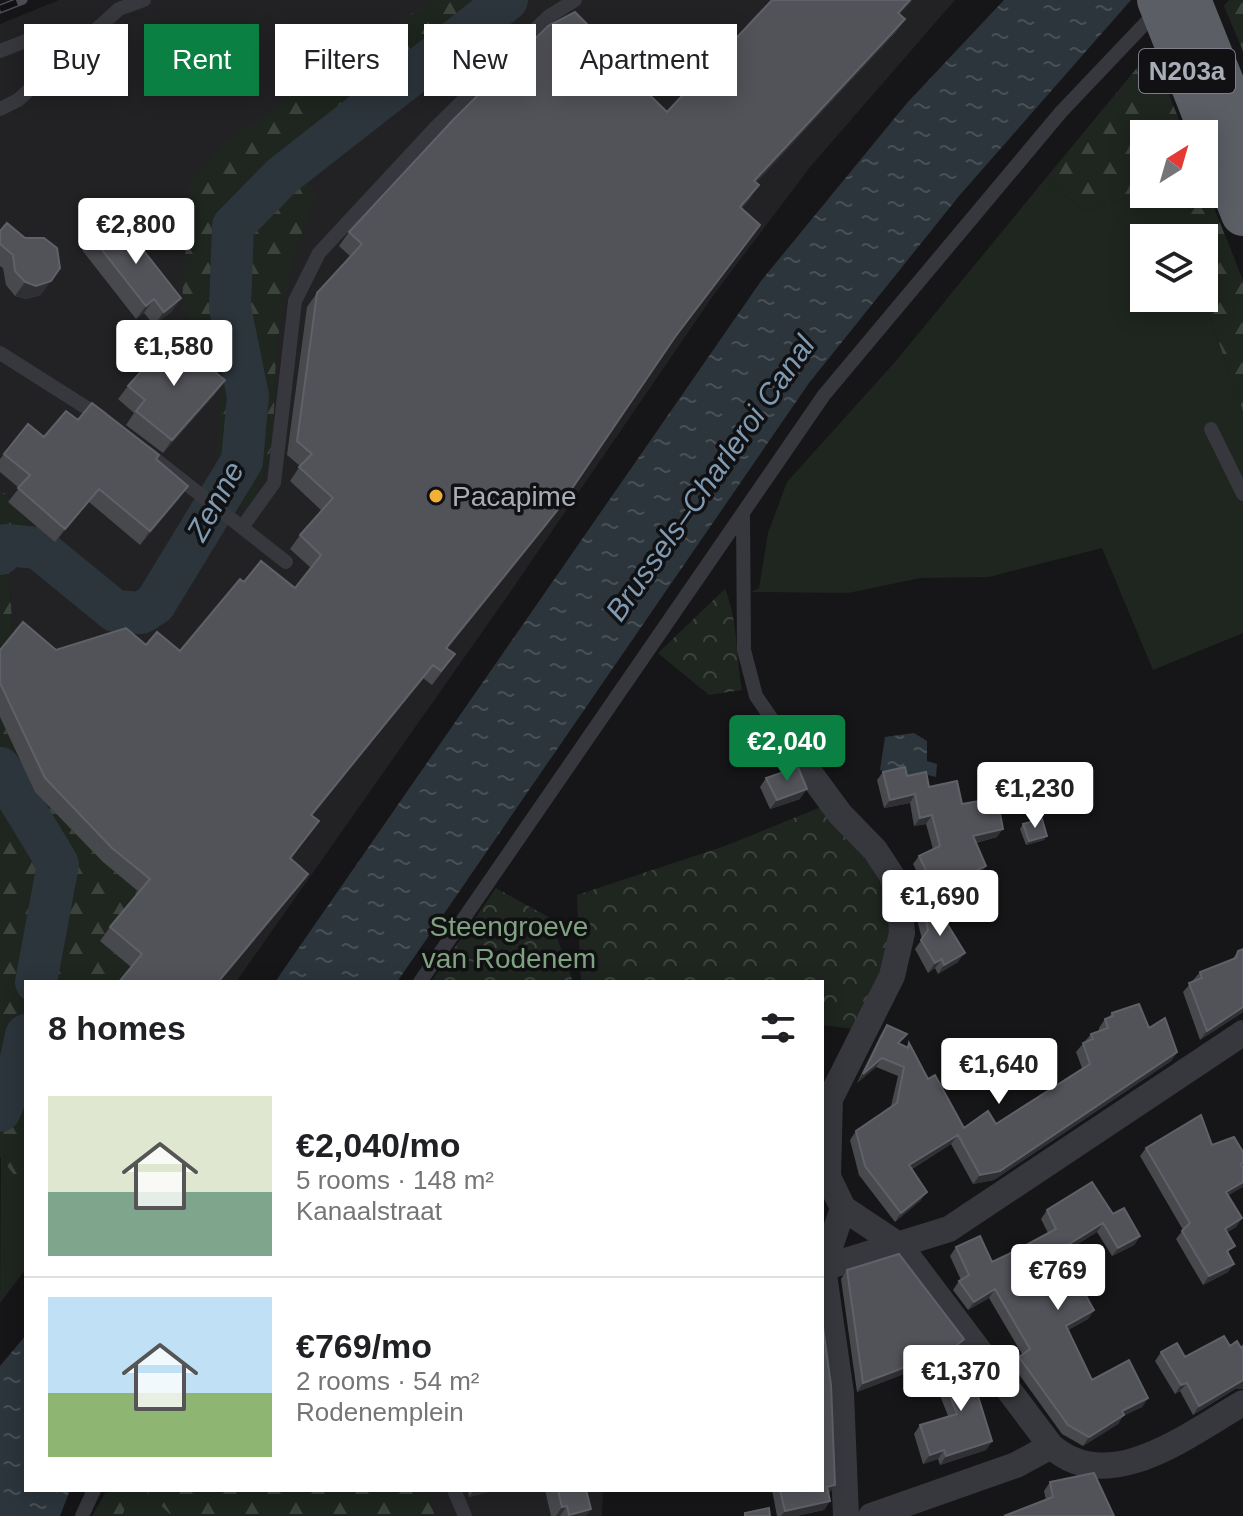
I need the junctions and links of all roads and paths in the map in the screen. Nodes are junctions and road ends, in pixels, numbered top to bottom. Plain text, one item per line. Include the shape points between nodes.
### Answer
1 (144, 0) edge
2 (575, 0) edge
3 (1159, 0) edge
4 (1167, 0) edge
5 (1189, 0) edge
6 (24, 42) edge
7 (0, 51) edge
8 (0, 109) edge
9 (1233, 135) edge
10 (1243, 214) edge
11 (0, 353) edge
12 (108, 422) edge
13 (1211, 429) dead end
14 (133, 442) edge
15 (1243, 494) edge
16 (742, 513) junction
17 (243, 526) junction
18 (286, 562) dead end
19 (795, 753) joint
20 (421, 980) edge
21 (1243, 1033) edge
22 (826, 1113) edge
23 (825, 1177) edge
24 (843, 1208) junction
25 (900, 1246) junction
26 (824, 1265) edge
27 (824, 1268) edge
28 (824, 1275) edge
29 (1243, 1403) edge
30 (1051, 1446) junction
31 (93, 1492) edge
32 (455, 1492) edge
33 (82, 1516) edge
34 (465, 1516) edge
35 (846, 1516) edge
36 (871, 1516) edge

1 - 8 lane via 119,9 18,100
2 - 17 lane via 548,17 436,127 319,253 295,301 274,483
3 - 9 highway, N203a, bridge
4 - 16 lane via 1061,112 824,395
5 - 9 highway, N203a
6 - 7 lane
9 - 10 highway, N203a
11 - 12 lane
13 - 15 lane
14 - 17 lane
16 - 19 lane via 744,650 756,696
16 - 20 lane
17 - 18 lane
19 - 22 street via 840,814 875,850 892,876 900,903 902,933 892,976
21 - 25 street via 949,1229
22 - 23 street
23 - 24 street
24 - 25 street
24 - 26 street
25 - 27 street
25 - 30 street
28 - 35 street via 841,1393
29 - 30 street via 1135,1460 1086,1467 1066,1460
30 - 36 street via 1016,1465
31 - 33 lane
32 - 34 lane

